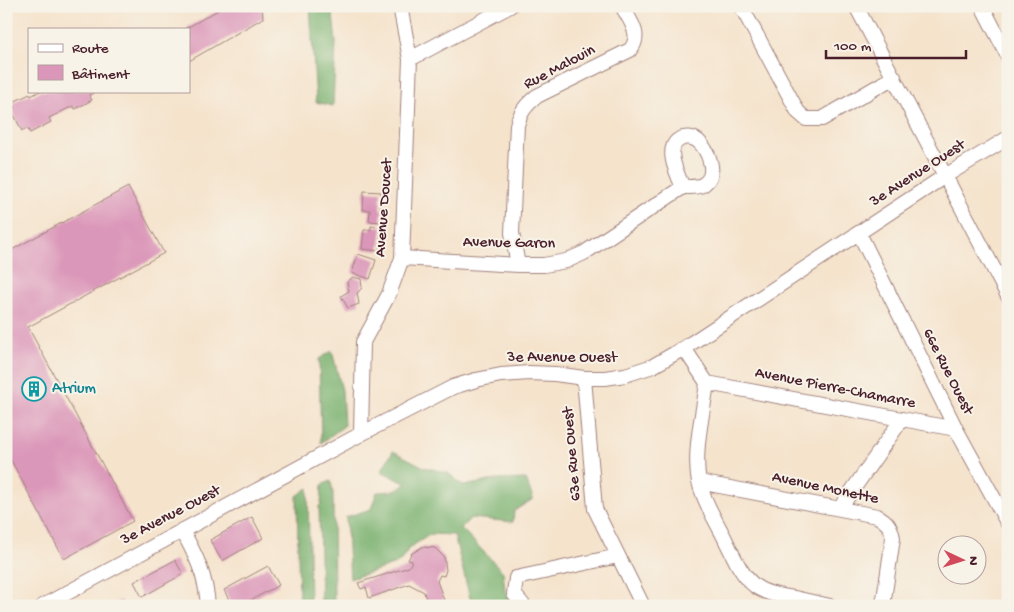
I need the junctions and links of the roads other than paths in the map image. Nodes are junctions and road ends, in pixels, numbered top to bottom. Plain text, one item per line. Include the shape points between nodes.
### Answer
1 (400, 6) edge
2 (510, 6) edge
3 (622, 6) edge
4 (741, 6) edge
5 (856, 6) edge
6 (982, 6) edge
7 (1008, 56) edge
8 (410, 58) junction
9 (894, 77) junction
10 (1008, 138) edge
11 (945, 176) junction
12 (683, 187) dead end
13 (859, 233) junction
14 (402, 258) junction
15 (518, 265) junction
16 (1008, 296) edge
17 (684, 348) junction
18 (584, 378) junction
19 (707, 382) junction
20 (902, 419) junction
21 (956, 429) junction
22 (361, 434) junction
23 (699, 482) junction
24 (840, 508) junction
25 (1008, 524) edge
26 (182, 530) junction
27 (618, 556) junction
28 (798, 602) edge
29 (51, 604) edge
30 (208, 606) edge
31 (524, 606) edge
32 (644, 606) edge
33 (830, 606) edge
34 (881, 606) edge

1 - 8 street, Avenue Doucet
2 - 8 street
3 - 15 street, Rue Malouin via 636,36 630,50 537,96 521,112 517,125 512,233
4 - 9 street via 798,112 806,119 822,119
5 - 9 street
6 - 7 street
8 - 14 street, Avenue Doucet
9 - 11 street
10 - 11 street, 3e Avenue Ouest
11 - 13 street, 3e Avenue Ouest
11 - 16 street
12 - 15 street, Avenue Garon via 566,262
13 - 17 street, 3e Avenue Ouest
13 - 21 street, 66e Rue Ouest
14 - 15 street, Avenue Garon
14 - 22 street, Avenue Doucet via 363,342
17 - 18 street, 3e Avenue Ouest via 653,366 625,375
17 - 19 street
18 - 22 street, 3e Avenue Ouest via 529,373 476,380 434,395
18 - 27 street, 63e Rue Ouest via 594,509
19 - 20 street, Avenue Pierre-Chamarre
19 - 23 street via 697,461
20 - 21 street, Avenue Pierre-Chamarre
20 - 24 street
21 - 25 street, 66e Rue Ouest
22 - 26 street, 3e Avenue Ouest
23 - 24 street, Avenue Monette
23 - 28 street via 736,562 747,577 764,591
24 - 34 street, Avenue Monette via 884,519 892,531
26 - 29 street, 3e Avenue Ouest
26 - 30 street via 199,563 207,588
27 - 31 street via 516,578 514,594
27 - 32 street, 63e Rue Ouest
28 - 33 street

